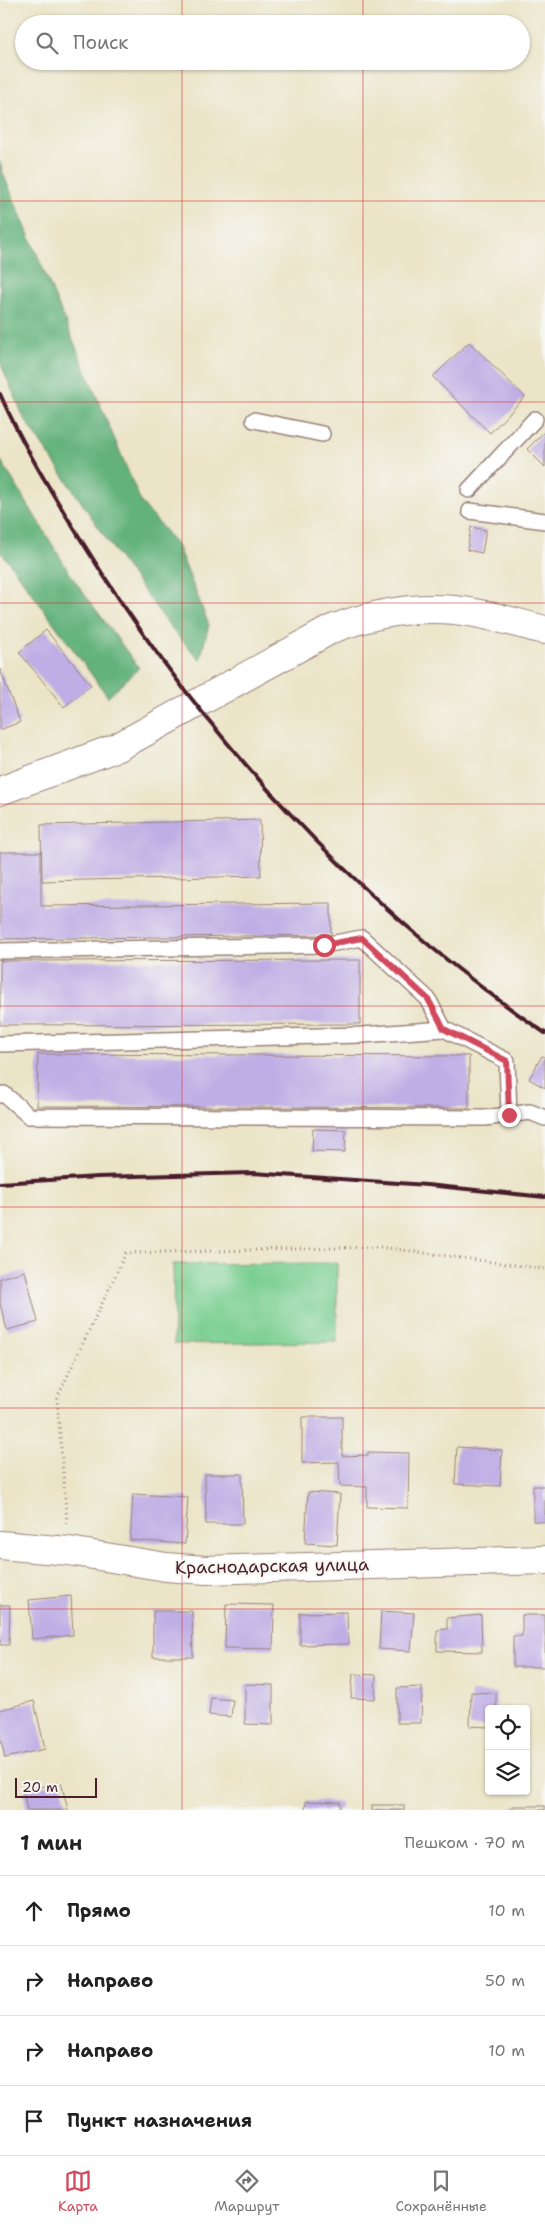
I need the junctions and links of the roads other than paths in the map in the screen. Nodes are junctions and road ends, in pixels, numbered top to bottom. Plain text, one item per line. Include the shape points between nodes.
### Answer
1 (535, 418) dead end
2 (254, 420) dead end
3 (322, 434) dead end
4 (468, 490) dead end
5 (470, 511) dead end
6 (545, 521) edge
7 (545, 630) edge
8 (0, 791) edge
9 (0, 951) edge
10 (444, 1029) junction
11 (0, 1044) edge
12 (0, 1095) edge
13 (509, 1115) junction
14 (545, 1118) edge
15 (0, 1545) edge
16 (545, 1560) edge

1 - 4 lane
2 - 3 lane
5 - 6 lane
7 - 8 main road via 455,610 392,611 353,620 118,747
9 - 10 lane via 324,945 362,938 428,999
10 - 11 lane via 362,1035
10 - 13 lane via 507,1061
12 - 13 lane via 4,1094 29,1116 485,1118
13 - 14 lane via 530,1112
15 - 16 main road, Краснодарская улица via 69,1551 166,1568 206,1570

